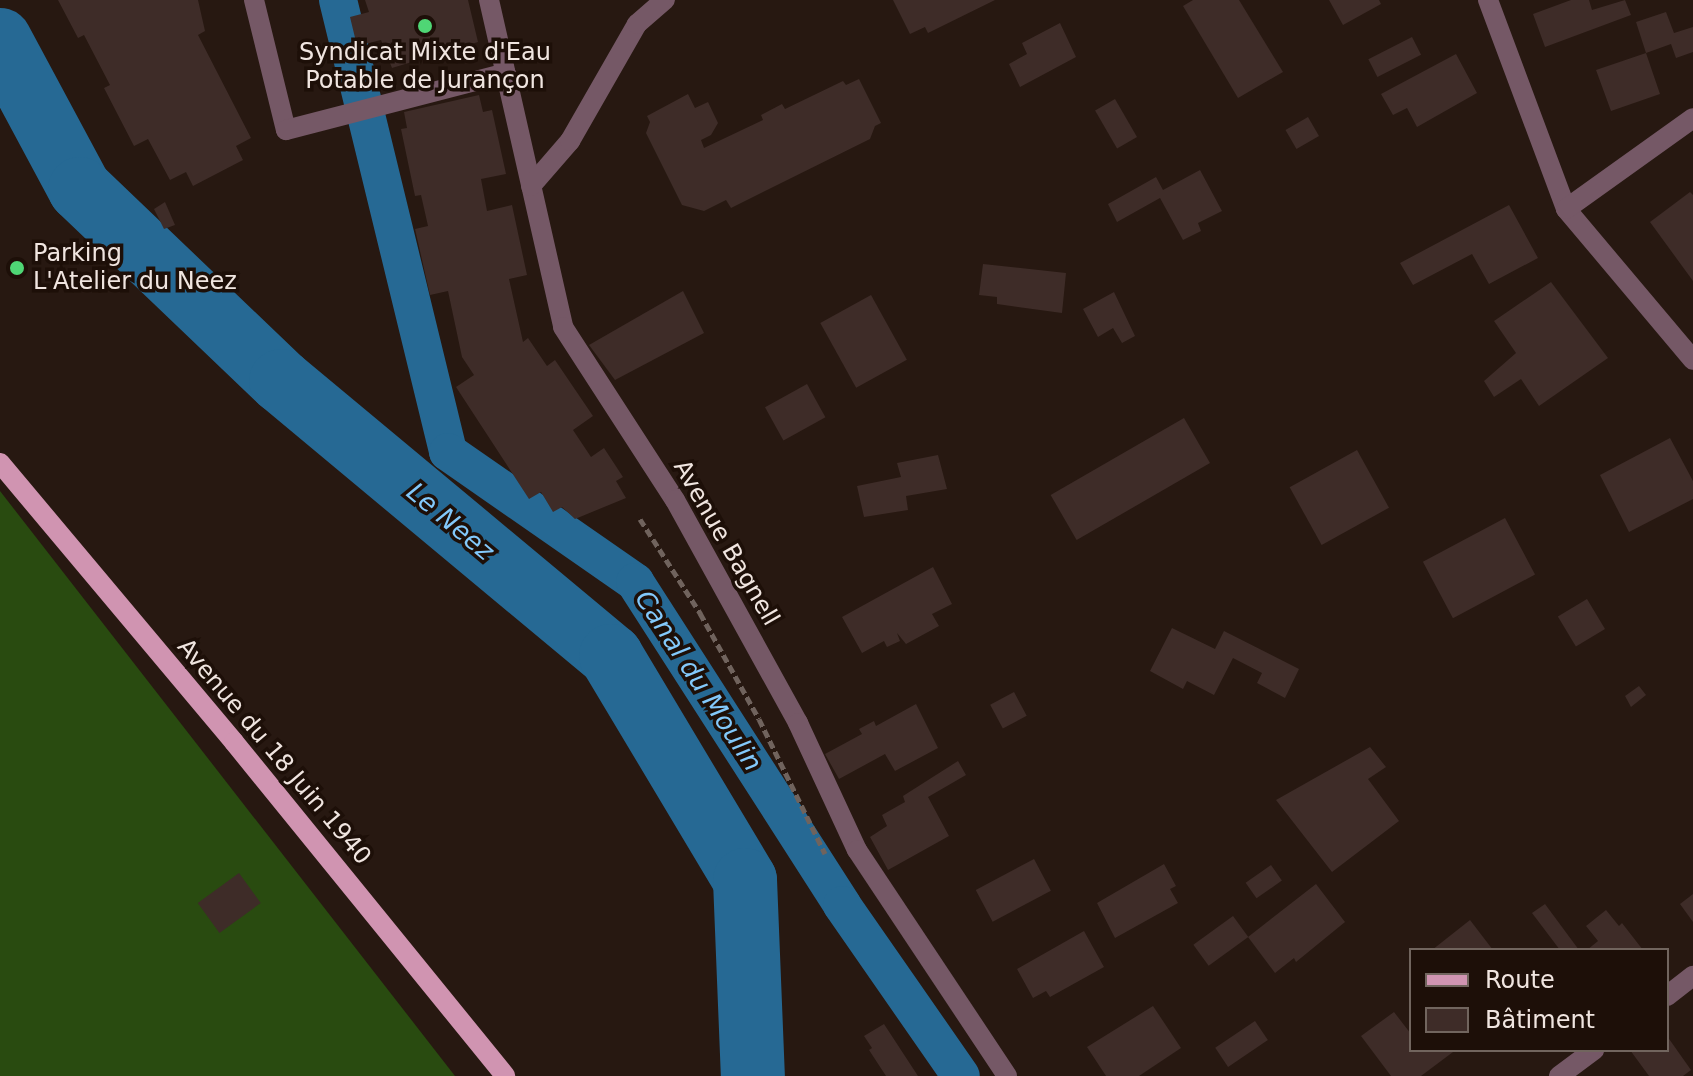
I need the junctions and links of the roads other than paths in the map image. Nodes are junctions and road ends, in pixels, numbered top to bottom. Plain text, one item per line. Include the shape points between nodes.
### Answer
1 (254, 0) edge
2 (489, 0) edge
3 (665, 0) edge
4 (1488, 0) edge
5 (506, 73) junction
6 (1693, 118) edge
7 (531, 186) junction
8 (1566, 209) junction
9 (1693, 360) edge
10 (0, 463) edge
11 (1693, 976) edge
12 (1669, 994) edge
13 (1591, 1052) edge
14 (505, 1076) edge
15 (1007, 1076) edge
16 (1559, 1076) edge

1 - 5 street via 286,130
2 - 5 street, Avenue Bagnell
3 - 7 street via 637,24 570,141
4 - 8 street
5 - 7 street, Avenue Bagnell
6 - 8 street
7 - 15 street, Avenue Bagnell via 563,327 675,500 798,723 857,850
8 - 9 street
10 - 14 main road, Avenue du 18 Juin 1940
11 - 12 street
13 - 16 street

